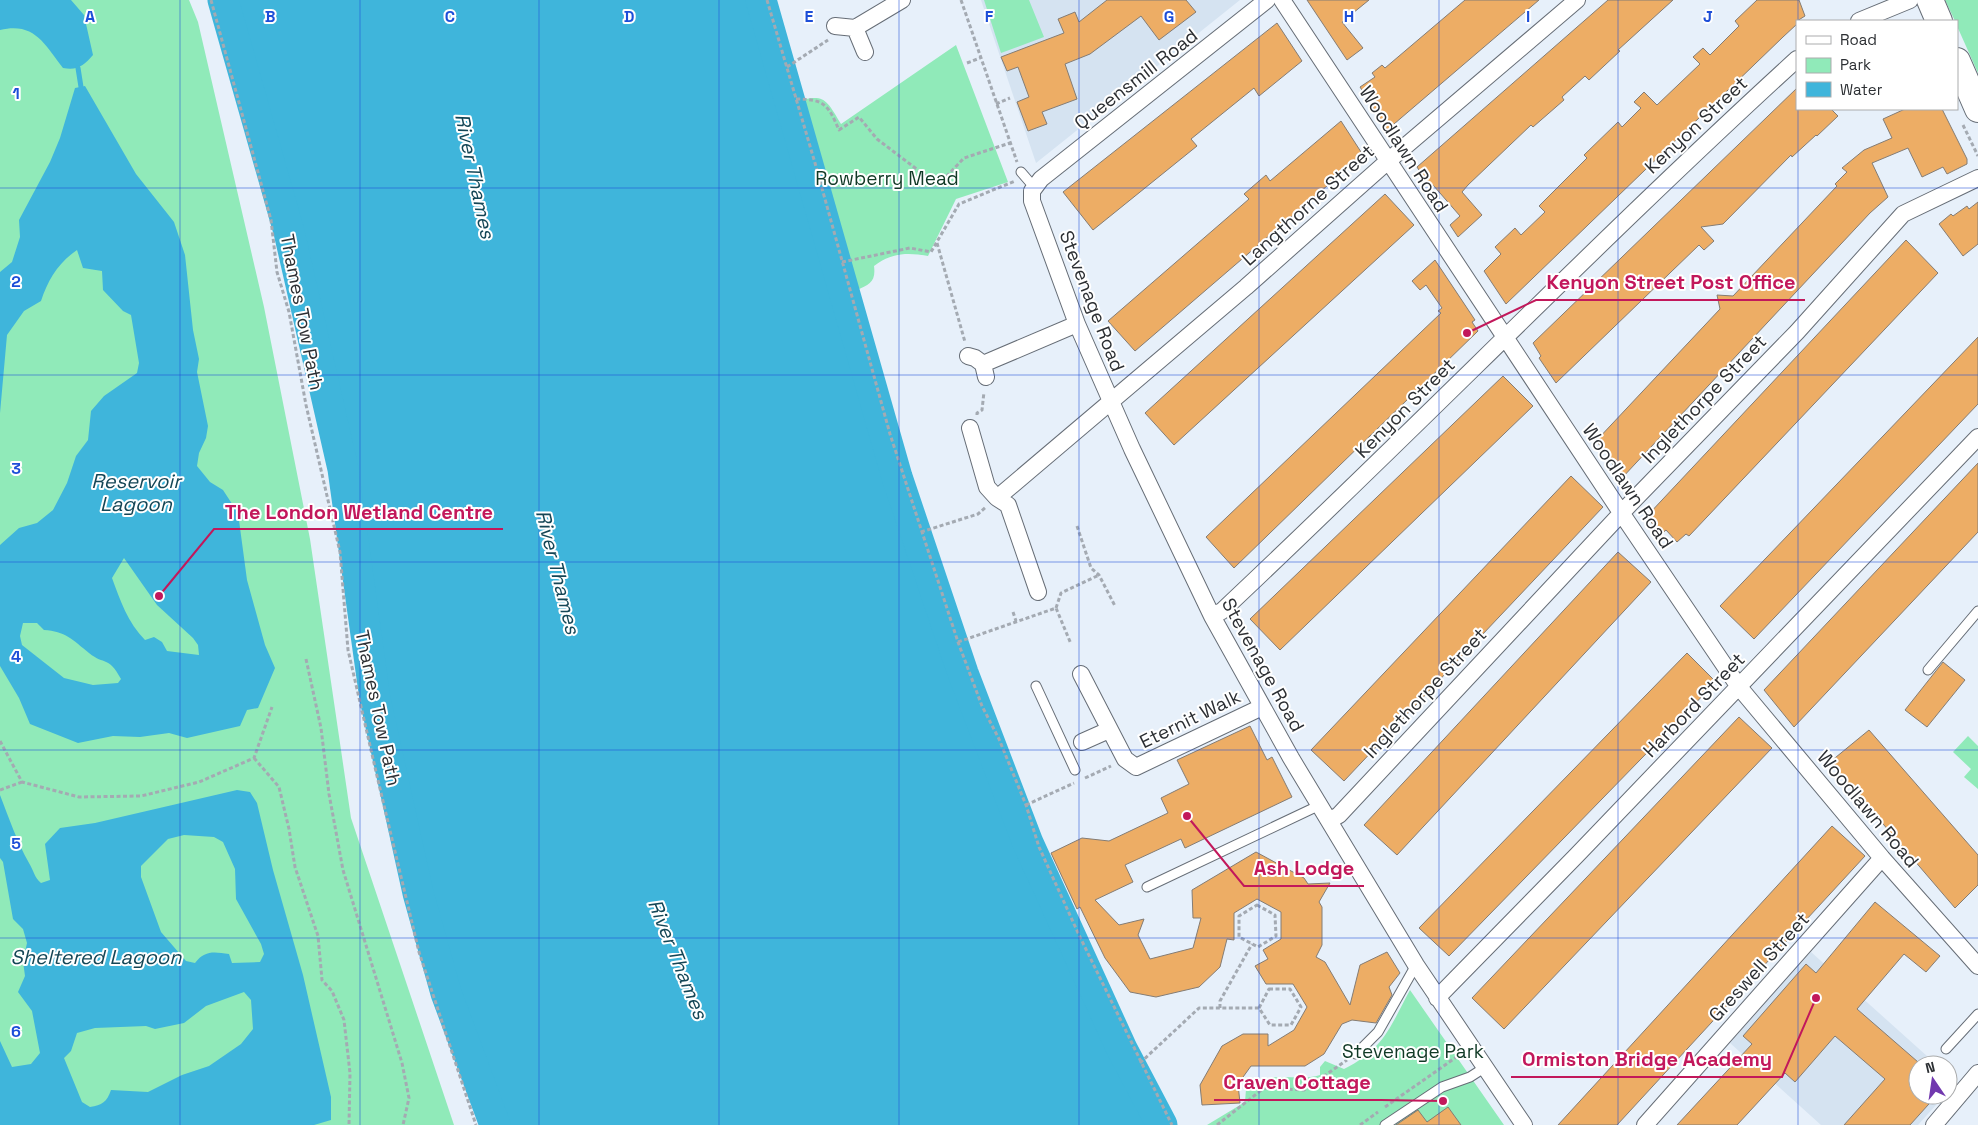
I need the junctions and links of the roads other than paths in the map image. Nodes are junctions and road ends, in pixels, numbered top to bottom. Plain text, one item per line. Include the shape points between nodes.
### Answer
1 (902, 0) edge
2 (1267, 0) edge
3 (1282, 0) edge
4 (1578, 0) edge
5 (1910, 0) edge
6 (1930, 0) edge
7 (1861, 20) edge
8 (1939, 20) edge
9 (835, 26) road end
10 (856, 28) junction
11 (866, 52) dead end
12 (1796, 60) edge
13 (1958, 66) edge
14 (1968, 113) edge
15 (1388, 161) junction
16 (1019, 175) road end
17 (1978, 178) edge
18 (1033, 189) junction
19 (1077, 324) junction
20 (1505, 336) junction
21 (977, 363) road end
22 (1111, 402) junction
23 (970, 428) road end
24 (1978, 438) edge
25 (997, 498) junction
26 (1622, 514) junction
27 (1038, 592) dead end
28 (1978, 611) edge
29 (1212, 616) junction
30 (1928, 670) dead end
31 (1081, 674) dead end
32 (1036, 686) dead end
33 (1739, 687) junction
34 (1262, 707) junction
35 (1109, 730) junction
36 (1082, 742) joint
37 (1065, 749) junction
38 (1075, 770) dead end
39 (1320, 805) junction
40 (1329, 821) junction
41 (1882, 858) junction
42 (1147, 887) dead end
43 (1416, 966) junction
44 (1978, 966) edge
45 (1437, 998) junction
46 (1978, 1014) edge
47 (1946, 1049) dead end
48 (1356, 1054) road end
49 (1484, 1068) junction
50 (1978, 1073) edge
51 (1386, 1125) edge
52 (1524, 1125) edge
53 (1645, 1125) edge
54 (1934, 1125) edge

1 - 10 street
2 - 18 street, Queensmill Road
3 - 15 street, Woodlawn Road
4 - 15 street, Langthorne Street
5 - 7 street
6 - 8 main road
9 - 10 street
10 - 11 street
12 - 20 street, Kenyon Street via 1680,165
13 - 14 main road
15 - 20 street, Woodlawn Road
15 - 22 street, Langthorne Street
16 - 18 lane
17 - 26 street, Inglethorpe Street via 1903,214 1797,332
18 - 19 street, Stevenage Road via 1032,201
19 - 21 street
19 - 22 street, Stevenage Road
20 - 26 street, Woodlawn Road
20 - 29 street, Kenyon Street via 1356,485 1222,611
22 - 25 street, Langthorne Street
22 - 29 street, Stevenage Road
23 - 25 street via 987,486
24 - 33 street, Harbord Street
25 - 27 street via 1008,505
26 - 33 street, Woodlawn Road
26 - 40 street, Inglethorpe Street via 1339,815
28 - 30 lane
29 - 34 street, Stevenage Road
31 - 35 street
32 - 37 lane
33 - 41 street, Woodlawn Road
33 - 45 street, Harbord Street
34 - 35 street, Eternit Walk via 1136,767 1125,759
34 - 39 street, Stevenage Road
35 - 36 street
36 - 37 lane
37 - 38 lane
39 - 40 street, Stevenage Road
39 - 42 lane
40 - 43 street, Stevenage Road
41 - 44 street, Woodlawn Road
41 - 53 street, Greswell Street
43 - 45 street, Stevenage Road
43 - 48 lane via 1378,1032
45 - 49 street, Stevenage Road
46 - 47 lane
49 - 51 lane via 1442,1087
49 - 52 street, Stevenage Road
50 - 54 street

